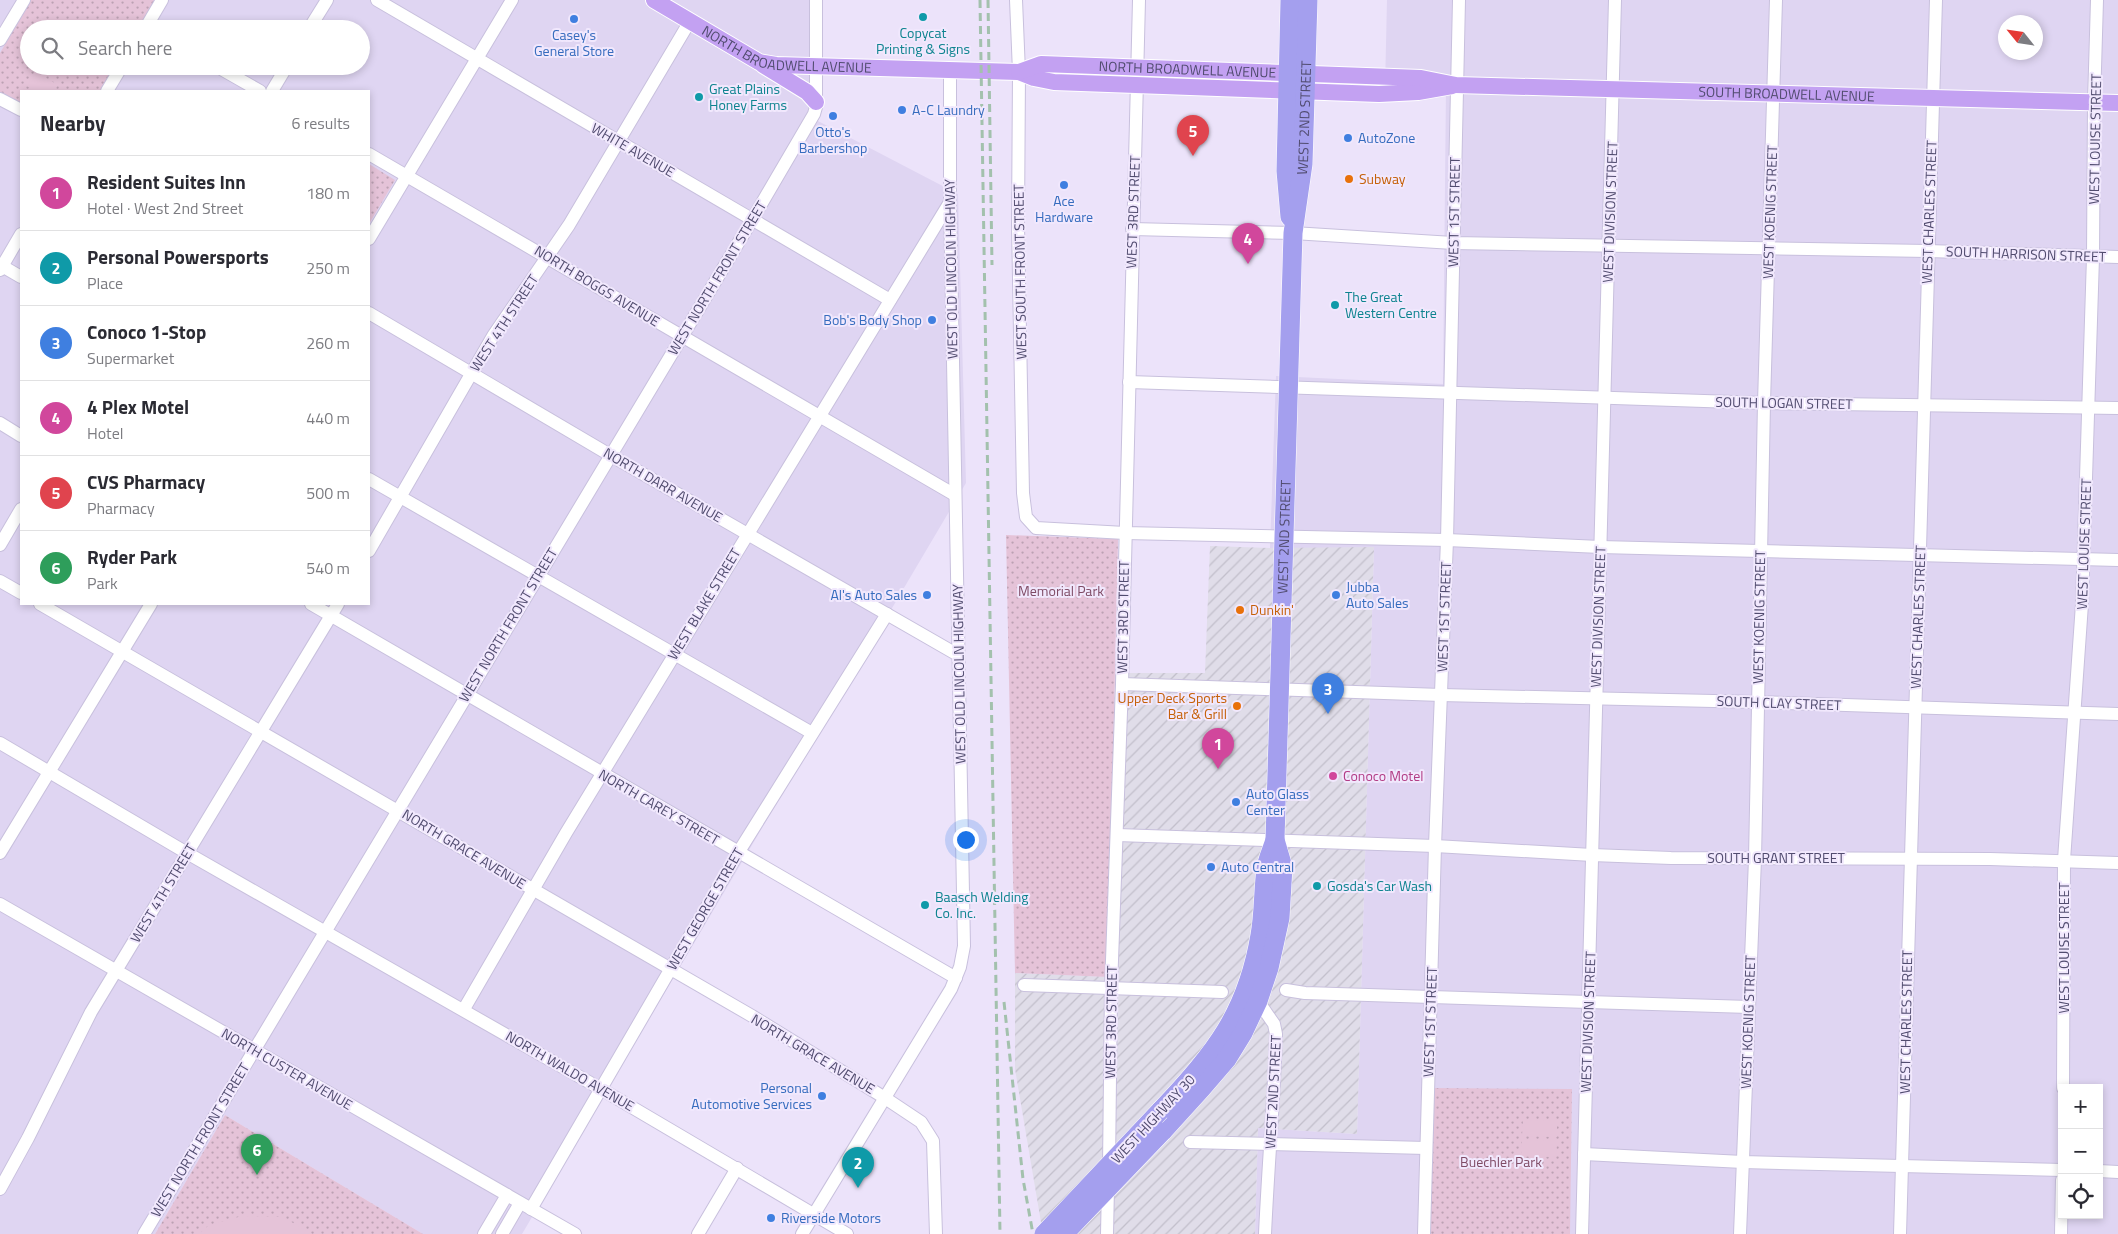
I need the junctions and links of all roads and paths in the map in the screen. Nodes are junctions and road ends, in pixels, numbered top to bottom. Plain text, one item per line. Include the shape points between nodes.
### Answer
1 (24, 0) edge
2 (162, 0) edge
3 (327, 0) edge
4 (377, 0) edge
5 (512, 0) edge
6 (654, 0) edge
7 (816, 0) edge
8 (1016, 0) edge
9 (1139, 0) edge
10 (1290, 0) edge
11 (1308, 0) edge
12 (1459, 0) edge
13 (1616, 0) edge
14 (1776, 0) edge
15 (1936, 0) edge
16 (2097, 0) edge
17 (152, 20) edge
18 (315, 20) edge
19 (690, 21) junction
20 (0, 40) edge
21 (477, 58) junction
22 (759, 62) junction
23 (815, 66) junction
24 (1137, 68) junction
25 (950, 70) junction
26 (1019, 72) junction
27 (117, 75) edge
28 (232, 75) edge
29 (282, 75) edge
30 (1297, 81) junction
31 (1137, 85) junction
32 (1456, 85) junction
33 (108, 90) edge
34 (258, 90) edge
35 (273, 90) edge
36 (1613, 90) junction
37 (1773, 93) junction
38 (1933, 98) junction
39 (0, 99) edge
40 (816, 102) junction
41 (2094, 103) junction
42 (2118, 103) edge
43 (20, 109) edge
44 (619, 142) junction
45 (370, 155) edge
46 (407, 176) junction
47 (950, 202) junction
48 (752, 220) junction
49 (1132, 229) junction
50 (1293, 233) junction
51 (20, 236) edge
52 (370, 237) edge
53 (1453, 243) junction
54 (1609, 247) junction
55 (1769, 248) junction
56 (1928, 251) junction
57 (2094, 256) junction
58 (548, 257) junction
59 (2118, 257) edge
60 (1, 268) edge
61 (20, 277) edge
62 (890, 300) junction
63 (370, 314) edge
64 (682, 336) junction
65 (472, 373) junction
66 (1129, 382) junction
67 (1288, 386) junction
68 (1450, 392) junction
69 (1604, 398) junction
70 (1764, 403) junction
71 (1924, 406) junction
72 (2089, 407) junction
73 (2118, 408) edge
74 (820, 416) junction
75 (0, 424) edge
76 (20, 435) edge
77 (610, 455) junction
78 (370, 480) edge
79 (955, 495) junction
80 (400, 497) junction
81 (20, 512) edge
82 (1125, 533) junction
83 (748, 534) junction
84 (1284, 535) junction
85 (1446, 540) junction
86 (0, 545) edge
87 (1600, 547) junction
88 (370, 549) edge
89 (1760, 550) junction
90 (1920, 554) junction
91 (2084, 558) junction
92 (2118, 560) edge
93 (537, 576) junction
94 (0, 581) edge
95 (20, 592) edge
96 (42, 605) edge
97 (150, 605) edge
98 (313, 605) edge
99 (337, 605) edge
100 (887, 614) junction
101 (331, 615) junction
102 (122, 651) junction
103 (674, 655) junction
104 (958, 655) junction
105 (1122, 684) junction
106 (1281, 689) junction
107 (466, 694) junction
108 (1440, 695) junction
109 (1596, 698) junction
110 (1758, 702) junction
111 (1915, 708) junction
112 (2075, 713) junction
113 (2118, 714) edge
114 (261, 731) junction
115 (812, 733) junction
116 (0, 743) edge
117 (49, 772) junction
118 (602, 773) junction
119 (397, 810) junction
120 (1116, 835) junction
121 (1275, 840) junction
122 (1435, 846) junction
123 (0, 853) edge
124 (187, 853) junction
125 (738, 853) junction
126 (1592, 855) junction
127 (1910, 858) junction
128 (1755, 859) junction
129 (2064, 860) junction
130 (2118, 862) edge
131 (533, 890) junction
132 (0, 904) edge
133 (324, 931) junction
134 (117, 969) junction
135 (670, 969) junction
136 (956, 978) junction
137 (1024, 985) dead end
138 (1111, 988) junction
139 (1286, 990) dead end
140 (1222, 992) dead end
141 (1252, 997) junction
142 (1430, 998) junction
143 (1589, 1001) junction
144 (1749, 1007) junction
145 (464, 1009) junction
146 (254, 1050) junction
147 (2063, 1084) edge
148 (601, 1088) junction
149 (885, 1098) junction
150 (1190, 1142) dead end
151 (1270, 1144) junction
152 (1426, 1148) junction
153 (1584, 1154) junction
154 (1743, 1162) junction
155 (1902, 1166) junction
156 (737, 1168) junction
157 (2058, 1170) edge
158 (2103, 1171) edge
159 (2118, 1172) edge
160 (0, 1189) edge
161 (507, 1195) junction
162 (525, 1206) junction
163 (814, 1214) junction
164 (2061, 1219) edge
165 (144, 1234) edge
166 (484, 1234) edge
167 (502, 1234) edge
168 (574, 1234) edge
169 (698, 1234) edge
170 (802, 1234) edge
171 (847, 1234) edge
172 (936, 1234) edge
173 (1044, 1234) edge
174 (1064, 1234) edge
175 (1107, 1234) edge
176 (1265, 1234) edge
177 (1424, 1234) edge
178 (1582, 1234) edge
179 (1740, 1234) edge
180 (1900, 1234) edge
181 (2061, 1234) edge

1 - 20 street
2 - 17 street
3 - 18 street
4 - 21 street, WHITE AVENUE
5 - 21 street
6 - 19 main road, NORTH BROADWELL AVENUE
7 - 23 street, WEST NORTH FRONT STREET
8 - 26 street, WEST SOUTH FRONT STREET
9 - 24 street, WEST 3RD STREET
10 - 30 highway, WEST 2ND STREET
11 - 30 highway, WEST 2ND STREET
12 - 32 street, WEST 1ST STREET
13 - 36 street, WEST DIVISION STREET
14 - 37 street, WEST KOENIG STREET
15 - 38 street, WEST CHARLES STREET
16 - 41 street, WEST LOUISE STREET
19 - 22 main road, NORTH BROADWELL AVENUE
19 - 44 street, WEST 4TH STREET
21 - 44 street, WHITE AVENUE
21 - 46 street
22 - 23 main road, NORTH BROADWELL AVENUE
22 - 40 main road via 807,92
23 - 25 main road, NORTH BROADWELL AVENUE
23 - 40 street, WEST NORTH FRONT STREET
24 - 26 main road, NORTH BROADWELL AVENUE via 1041,64
24 - 30 main road, NORTH BROADWELL AVENUE
24 - 31 street, WEST 3RD STREET
25 - 26 main road, NORTH BROADWELL AVENUE
25 - 47 street, WEST OLD LINCOLN HIGHWAY
26 - 31 main road, NORTH BROADWELL AVENUE via 1043,80
26 - 82 street, WEST SOUTH FRONT STREET via 1018,225 1026,517 1036,528 1048,530
27 - 33 street
28 - 34 street
29 - 35 street
30 - 31 main road, NORTH BROADWELL AVENUE
30 - 32 main road, NORTH BROADWELL AVENUE via 1379,94 1418,92
30 - 50 highway, WEST 2ND STREET via 1303,171
31 - 49 street, WEST 3RD STREET
32 - 36 main road, SOUTH BROADWELL AVENUE
32 - 53 street, WEST 1ST STREET
36 - 37 main road, SOUTH BROADWELL AVENUE
36 - 54 street, WEST DIVISION STREET
37 - 38 main road, SOUTH BROADWELL AVENUE
37 - 55 street, WEST KOENIG STREET
38 - 41 main road, SOUTH BROADWELL AVENUE
38 - 56 street, WEST CHARLES STREET
39 - 43 street
40 - 48 street, WEST NORTH FRONT STREET via 814,114
41 - 42 main road, SOUTH BROADWELL AVENUE
41 - 57 street, WEST LOUISE STREET
44 - 48 street, WHITE AVENUE
44 - 58 street, WEST 4TH STREET
45 - 46 street, NORTH BOGGS AVENUE
46 - 52 street
46 - 58 street, NORTH BOGGS AVENUE
47 - 62 street, WEST BLAKE STREET
47 - 79 street, WEST OLD LINCOLN HIGHWAY
48 - 62 street, WHITE AVENUE
48 - 64 street, WEST NORTH FRONT STREET
49 - 50 street, SOUTH HARRISON STREET
49 - 66 street, WEST 3RD STREET
50 - 53 street, SOUTH HARRISON STREET
50 - 67 highway, WEST 2ND STREET
51 - 60 street
53 - 54 street, SOUTH HARRISON STREET
53 - 68 street, WEST 1ST STREET
54 - 55 street, SOUTH HARRISON STREET
54 - 69 street, WEST DIVISION STREET
55 - 56 street, SOUTH HARRISON STREET
55 - 70 street, WEST KOENIG STREET
56 - 57 street, SOUTH HARRISON STREET
56 - 71 street, WEST CHARLES STREET
57 - 59 street, SOUTH HARRISON STREET
57 - 72 street, WEST LOUISE STREET
58 - 64 street, NORTH BOGGS AVENUE
58 - 65 street, WEST 4TH STREET via 493,336
60 - 61 street
62 - 74 street, WEST BLAKE STREET
63 - 65 street, NORTH DARR AVENUE
64 - 74 street, NORTH BOGGS AVENUE
64 - 77 street, WEST NORTH FRONT STREET
65 - 77 street, NORTH DARR AVENUE
65 - 80 street, WEST 4TH STREET
66 - 67 street, SOUTH LOGAN STREET
66 - 82 street, WEST 3RD STREET
67 - 68 street, SOUTH LOGAN STREET
67 - 84 highway, WEST 2ND STREET
68 - 69 street, SOUTH LOGAN STREET
68 - 85 street, WEST 1ST STREET
69 - 70 street, SOUTH LOGAN STREET
69 - 87 street, WEST DIVISION STREET
70 - 71 street, SOUTH LOGAN STREET
70 - 89 street, WEST KOENIG STREET
71 - 72 street, SOUTH LOGAN STREET
71 - 90 street, WEST CHARLES STREET
72 - 73 street, SOUTH LOGAN STREET
72 - 91 street, WEST LOUISE STREET
74 - 79 street, NORTH BOGGS AVENUE
74 - 83 street, WEST BLAKE STREET
75 - 76 street
77 - 83 street, NORTH DARR AVENUE
77 - 93 street, WEST NORTH FRONT STREET
78 - 80 street
79 - 104 street, WEST OLD LINCOLN HIGHWAY
80 - 88 street, WEST 4TH STREET
80 - 93 street
81 - 86 street
82 - 84 street
82 - 105 street, WEST 3RD STREET
83 - 100 street, NORTH DARR AVENUE
83 - 103 street, WEST BLAKE STREET
84 - 85 street
84 - 106 highway, WEST 2ND STREET
85 - 87 street
85 - 108 street, WEST 1ST STREET
87 - 89 street
87 - 109 street, WEST DIVISION STREET
89 - 90 street
89 - 110 street, WEST KOENIG STREET
90 - 91 street
90 - 111 street, WEST CHARLES STREET
91 - 92 street
91 - 112 street, WEST LOUISE STREET
93 - 103 street
93 - 107 street, WEST NORTH FRONT STREET
94 - 95 street
96 - 102 street, NORTH GRACE AVENUE
97 - 102 street
98 - 101 street, NORTH CAREY STREET
99 - 101 street, WEST 4TH STREET
100 - 104 street, NORTH DARR AVENUE
100 - 115 street, WEST GEORGE STREET
101 - 107 street, NORTH CAREY STREET
101 - 114 street, WEST 4TH STREET
102 - 114 street, NORTH GRACE AVENUE
102 - 117 street
103 - 115 street
103 - 118 street, WEST BLAKE STREET
104 - 136 street, WEST OLD LINCOLN HIGHWAY via 964,946
105 - 106 street, SOUTH CLAY STREET
105 - 120 street, WEST 3RD STREET
106 - 108 street, SOUTH CLAY STREET
106 - 121 highway, WEST 2ND STREET
107 - 118 street, NORTH CAREY STREET
107 - 119 street, WEST NORTH FRONT STREET
108 - 109 street, SOUTH CLAY STREET
108 - 122 street, WEST 1ST STREET
109 - 110 street, SOUTH CLAY STREET
109 - 126 street, WEST DIVISION STREET
110 - 111 street, SOUTH CLAY STREET
110 - 128 street, WEST KOENIG STREET
111 - 112 street, SOUTH CLAY STREET
111 - 127 street, WEST CHARLES STREET
112 - 113 street, SOUTH CLAY STREET
112 - 129 street, WEST LOUISE STREET
114 - 119 street, NORTH GRACE AVENUE
114 - 124 street, WEST 4TH STREET
115 - 125 street, WEST GEORGE STREET
116 - 117 street, NORTH WALDO AVENUE
117 - 123 street
117 - 124 street, NORTH WALDO AVENUE
118 - 125 street, NORTH CAREY STREET
118 - 131 street, WEST BLAKE STREET
119 - 131 street, NORTH GRACE AVENUE
119 - 133 street, WEST NORTH FRONT STREET
120 - 121 street, SOUTH GRANT STREET
120 - 138 street, WEST 3RD STREET
121 - 122 street, SOUTH GRANT STREET
121 - 141 highway, WEST 2ND STREET via 1266,868
122 - 126 street, SOUTH GRANT STREET
122 - 142 street, WEST 1ST STREET
124 - 133 street, NORTH WALDO AVENUE
124 - 134 street, WEST 4TH STREET
125 - 135 street, WEST GEORGE STREET
125 - 136 street, NORTH CAREY STREET
126 - 128 street, SOUTH GRANT STREET
126 - 143 street, WEST DIVISION STREET
127 - 128 street, SOUTH GRANT STREET
127 - 129 street, SOUTH GRANT STREET
127 - 155 street, WEST CHARLES STREET
128 - 144 street, WEST KOENIG STREET
129 - 130 street, SOUTH GRANT STREET
129 - 147 street, WEST LOUISE STREET
131 - 135 street, NORTH GRACE AVENUE
131 - 145 street, WEST BLAKE STREET
132 - 134 street, NORTH CUSTER AVENUE
133 - 145 street, NORTH WALDO AVENUE
133 - 146 street, WEST NORTH FRONT STREET
134 - 146 street, NORTH CUSTER AVENUE
134 - 160 street, WEST 4TH STREET
135 - 148 street, WEST GEORGE STREET
135 - 149 street, NORTH GRACE AVENUE
136 - 149 street, WEST OLD LINCOLN HIGHWAY
137 - 138 street
138 - 140 street
138 - 175 street, WEST 3RD STREET
139 - 142 street
141 - 151 street, WEST 2ND STREET via 1276,1029
141 - 173 highway, WEST HIGHWAY 30, bridge via 1192,1078
141 - 174 highway, WEST HIGHWAY 30, bridge via 1247,1025 1227,1059
142 - 143 street
142 - 152 street, WEST 1ST STREET
143 - 144 street
143 - 153 street, WEST DIVISION STREET
144 - 154 street, WEST KOENIG STREET
145 - 148 street, NORTH WALDO AVENUE
146 - 161 street, NORTH CUSTER AVENUE
146 - 165 street, WEST NORTH FRONT STREET
148 - 156 street, NORTH WALDO AVENUE
148 - 162 street, WEST GEORGE STREET
149 - 163 street, WEST OLD LINCOLN HIGHWAY
149 - 172 street, NORTH GRACE AVENUE via 921,1122 933,1141
150 - 151 street
151 - 152 street
151 - 176 street, WEST 2ND STREET
152 - 177 street, WEST 1ST STREET
153 - 154 street
153 - 178 street, WEST DIVISION STREET
154 - 155 street
154 - 179 street, WEST KOENIG STREET
155 - 157 street
155 - 180 street, WEST CHARLES STREET
156 - 163 street, NORTH WALDO AVENUE
156 - 169 street
158 - 159 street
161 - 162 street, NORTH CUSTER AVENUE
161 - 166 street
162 - 167 street, WEST GEORGE STREET
162 - 168 street, NORTH CUSTER AVENUE
163 - 170 street, WEST OLD LINCOLN HIGHWAY
163 - 171 street, NORTH WALDO AVENUE
164 - 181 street

